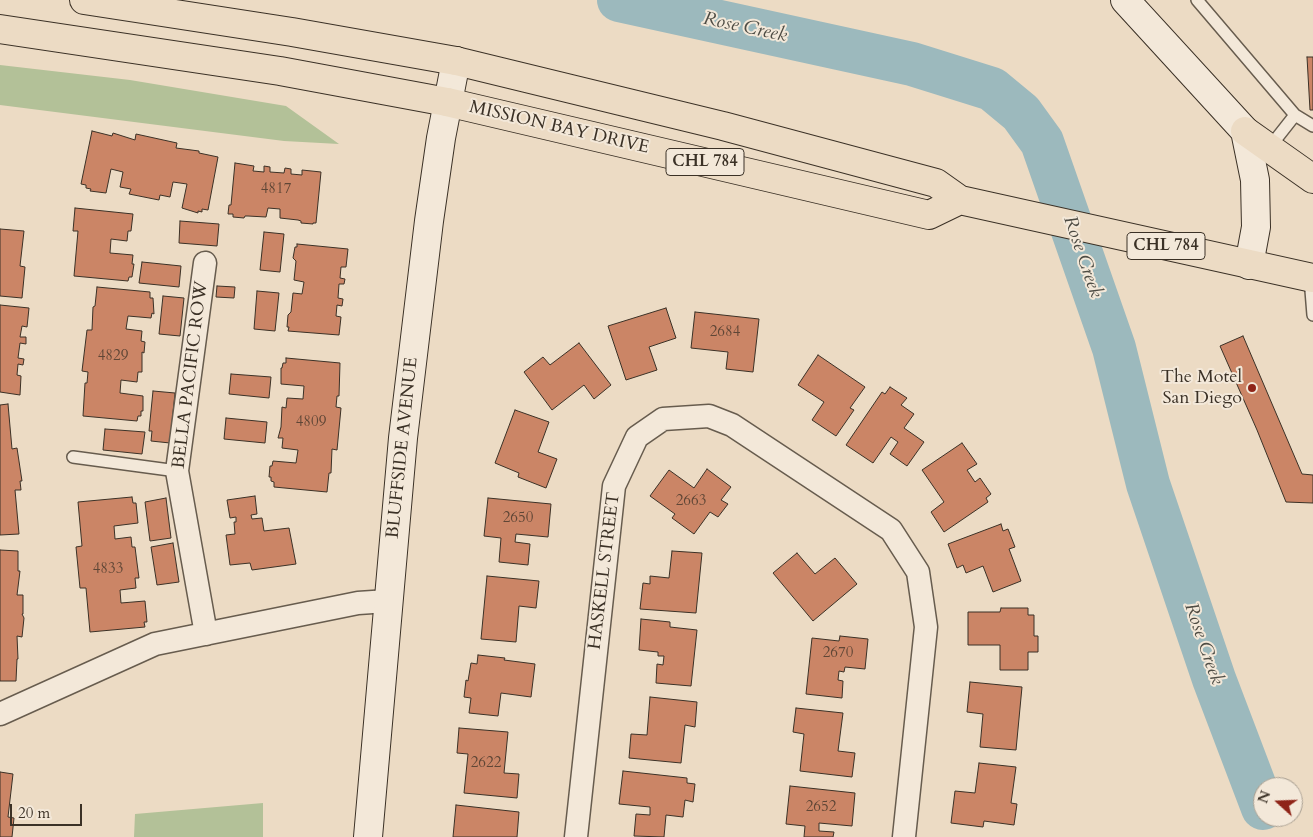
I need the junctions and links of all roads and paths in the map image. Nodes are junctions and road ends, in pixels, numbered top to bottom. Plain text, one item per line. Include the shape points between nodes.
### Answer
1 (84, 0) edge
2 (1125, 0) edge
3 (1196, 0) edge
4 (0, 29) edge
5 (456, 61) junction
6 (448, 102) junction
7 (1295, 115) junction
8 (1313, 126) edge
9 (1245, 131) junction
10 (1269, 148) junction
11 (1313, 179) edge
12 (960, 200) junction
13 (204, 263) dead end
14 (1248, 265) junction
15 (1312, 278) edge
16 (1313, 315) edge
17 (73, 457) dead end
18 (177, 471) junction
19 (388, 602) junction
20 (206, 634) junction
21 (0, 714) edge
22 (368, 837) edge
23 (576, 837) edge
24 (904, 837) edge

1 - 5 main road
2 - 9 street
3 - 7 lane
4 - 6 main road, MISSION BAY DRIVE via 280,71
5 - 6 street, BLUFFSIDE AVENUE
5 - 12 main road, CHL 784 via 723,126 936,183
6 - 12 main road, MISSION BAY DRIVE / CHL 784 via 929,215
6 - 19 street, BLUFFSIDE AVENUE via 427,240
7 - 8 lane
7 - 10 lane
9 - 10 main road
9 - 14 street via 1255,180 1256,227
10 - 11 main road
12 - 14 main road, CHL 784
13 - 18 street, BELLA PACIFIC ROW
14 - 15 main road, CHL 784
15 - 16 lane
17 - 18 lane
18 - 20 street, BELLA PACIFIC ROW
19 - 20 street via 358,602
19 - 22 street, BLUFFSIDE AVENUE
20 - 21 street via 155,644
23 - 24 street, HASKELL STREET via 614,486 637,437 663,419 709,416 732,425 891,530 918,572 926,627

